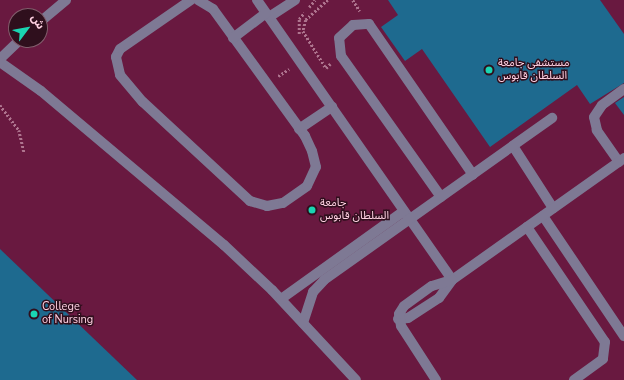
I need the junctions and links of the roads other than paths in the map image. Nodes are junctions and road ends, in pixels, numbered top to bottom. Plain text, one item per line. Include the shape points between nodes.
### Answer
1 (66, 0) edge
2 (191, 0) edge
3 (198, 0) edge
4 (257, 0) edge
5 (295, 0) edge
6 (48, 15) edge
7 (268, 15) junction
8 (232, 38) junction
9 (12, 48) edge
10 (0, 60) edge
11 (624, 90) edge
12 (332, 106) junction
13 (552, 118) dead end
14 (299, 129) junction
15 (513, 146) junction
16 (621, 160) edge
17 (473, 175) junction
18 (441, 197) junction
19 (553, 208) junction
20 (407, 215) junction
21 (543, 216) junction
22 (527, 227) junction
23 (452, 280) junction
24 (281, 299) junction
25 (303, 323) junction
26 (624, 336) edge
27 (356, 380) edge
28 (436, 380) edge
29 (574, 380) edge

1 - 6 lane
2 - 14 lane via 120,49 116,57 120,75 143,102 250,201 267,206 283,203 307,186 316,167 312,151
3 - 8 lane via 213,9
4 - 7 lane
5 - 7 lane
7 - 8 lane
7 - 12 lane
8 - 14 lane
9 - 10 lane
10 - 24 lane via 186,211
11 - 16 lane via 602,105 594,117 596,130
12 - 14 lane
12 - 20 lane
13 - 15 lane
15 - 17 lane
15 - 19 lane
16 - 19 lane
17 - 18 lane
17 - 18 lane via 369,24 353,25 339,38 341,56
18 - 20 lane
19 - 21 lane
20 - 23 lane
20 - 24 lane
20 - 25 lane via 324,280 313,292
21 - 22 lane
21 - 26 lane
22 - 23 lane
22 - 29 lane via 605,342 603,359
23 - 28 lane via 439,298 408,318 398,319
24 - 25 lane
25 - 27 lane

